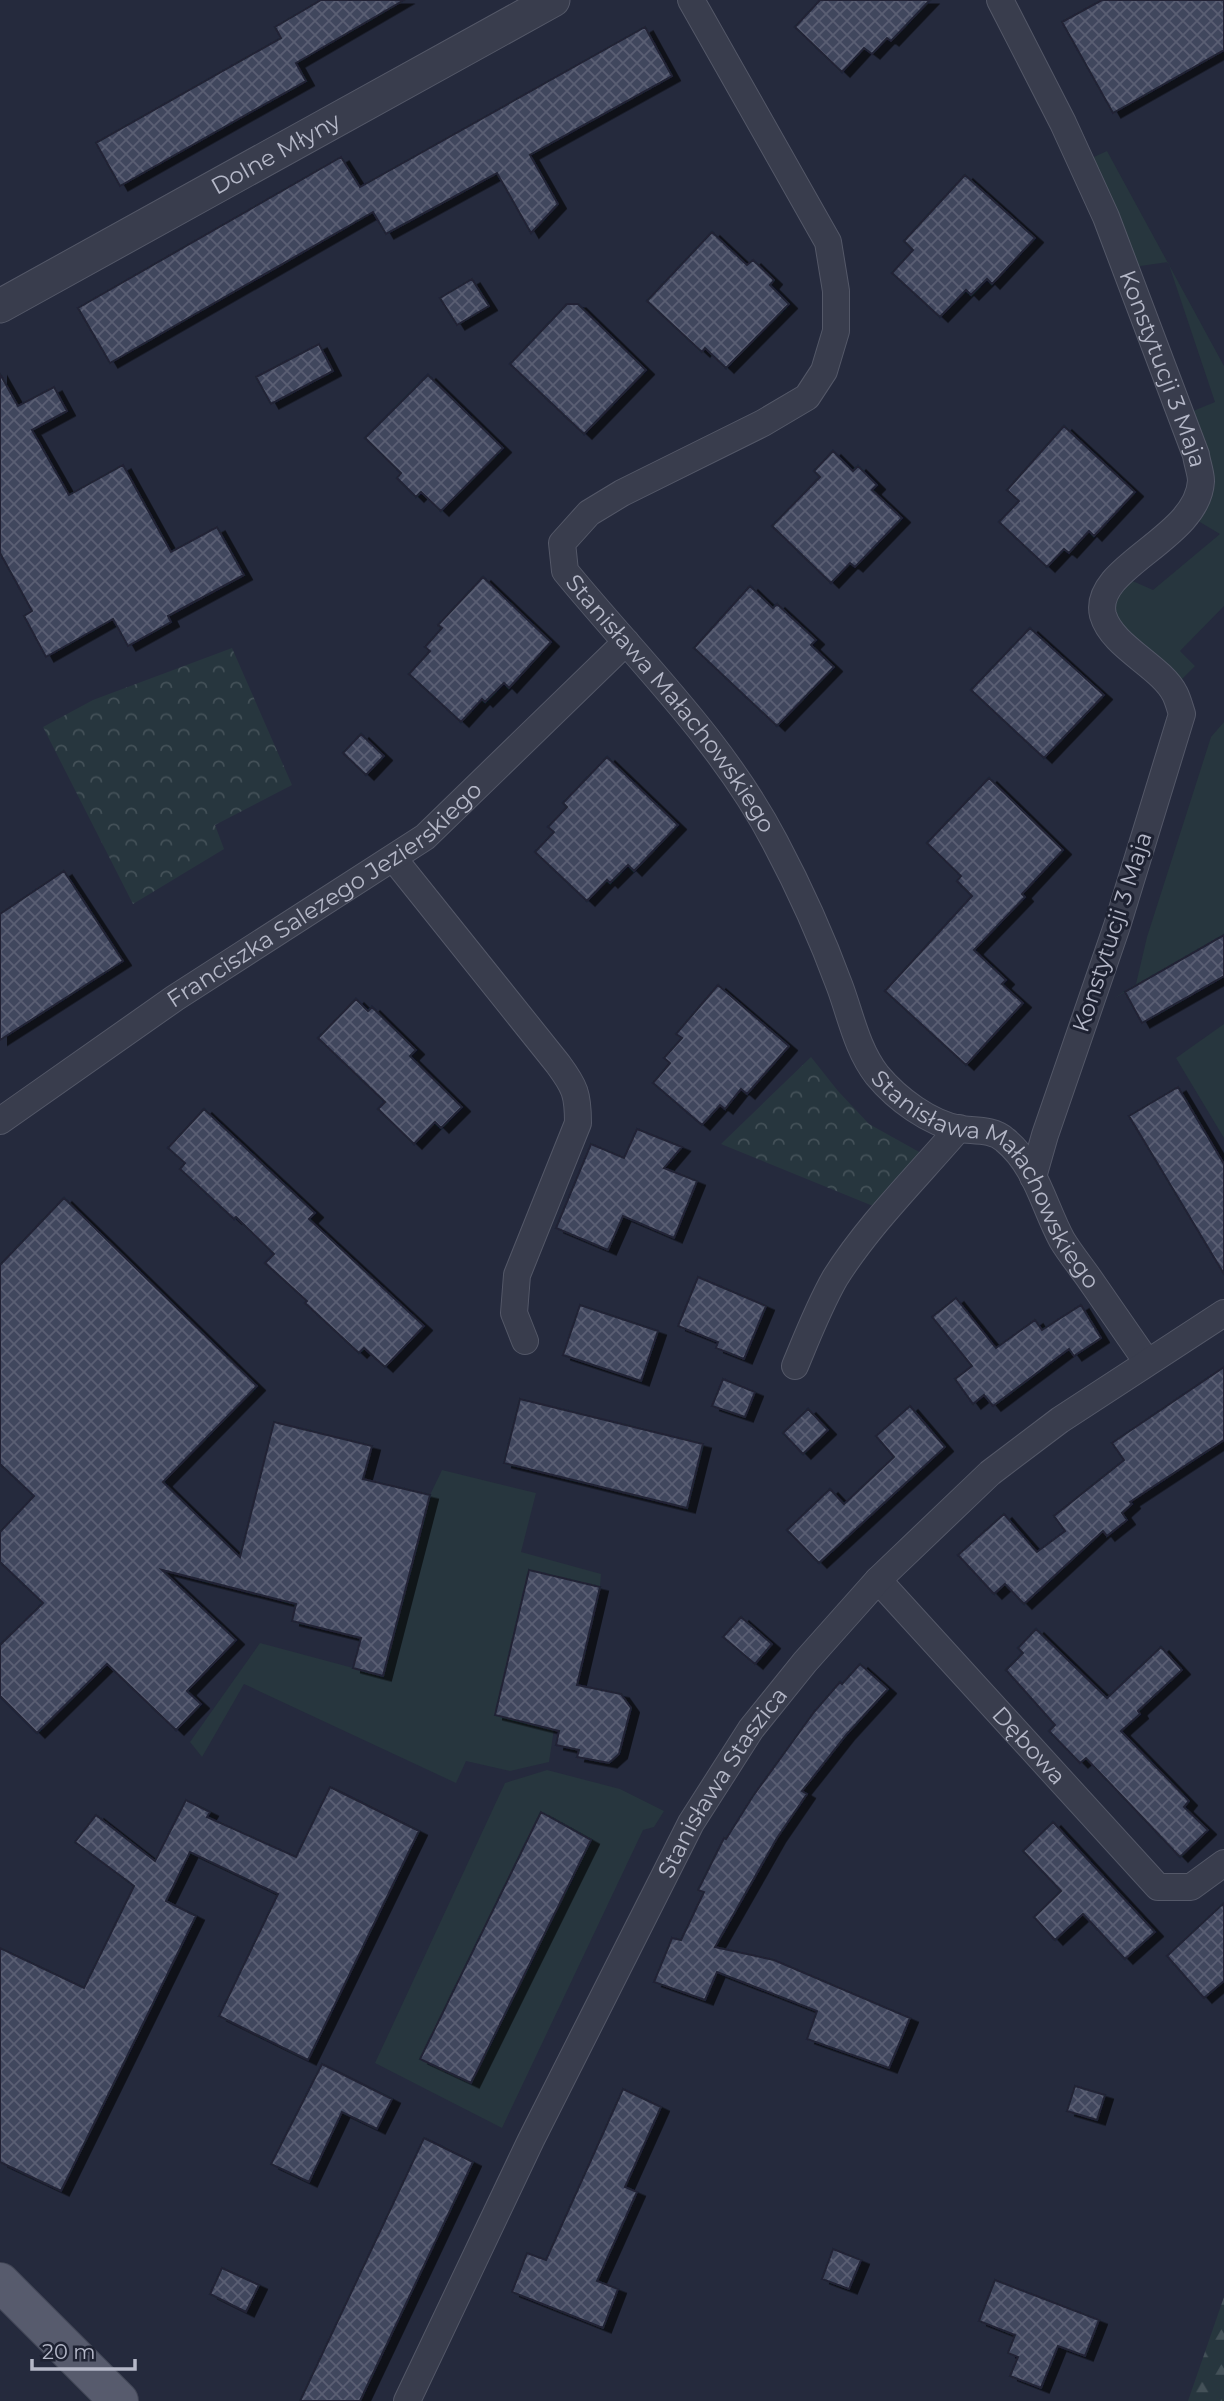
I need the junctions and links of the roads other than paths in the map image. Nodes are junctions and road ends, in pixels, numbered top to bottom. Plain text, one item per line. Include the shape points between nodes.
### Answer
1 (553, 0) edge
2 (691, 0) edge
3 (1000, 0) edge
4 (0, 306) edge
5 (626, 642) junction
6 (394, 859) junction
7 (0, 1121) edge
8 (959, 1128) junction
9 (1033, 1177) junction
10 (1224, 1313) edge
11 (525, 1341) dead end
12 (1147, 1362) junction
13 (794, 1366) dead end
14 (878, 1580) junction
15 (1224, 1863) edge
16 (0, 2282) edge
17 (119, 2401) edge
18 (407, 2401) edge

1 - 4 street, Dolne Młyny
2 - 5 street, Stanisława Małachowskiego via 828,242 836,290 836,331 824,371 807,397 622,493 589,513 562,543 565,571
3 - 9 street, Konstytucji 3 Maja via 1106,217 1196,455 1201,480 1188,515 1119,575 1103,602 1108,629 1175,692 1182,714
5 - 6 street, Franciszka Salezego Jezierskiego via 451,813
5 - 8 street, Stanisława Małachowskiego via 704,732 757,809 802,897 871,1066 916,1110
6 - 7 street, Franciszka Salezego Jezierskiego via 175,998
6 - 11 street via 569,1079 578,1097 578,1123 517,1275 514,1313
8 - 9 street, Stanisława Małachowskiego via 1003,1138 1022,1156
8 - 13 street via 878,1220 835,1278
9 - 12 street, Stanisława Małachowskiego via 1063,1241
10 - 12 street, Stanisława Staszica
12 - 14 street, Stanisława Staszica via 990,1473
14 - 15 street, Dębowa via 1158,1887 1191,1887
14 - 18 street, Stanisława Staszica via 751,1729 691,1823 531,2140
16 - 17 main road

